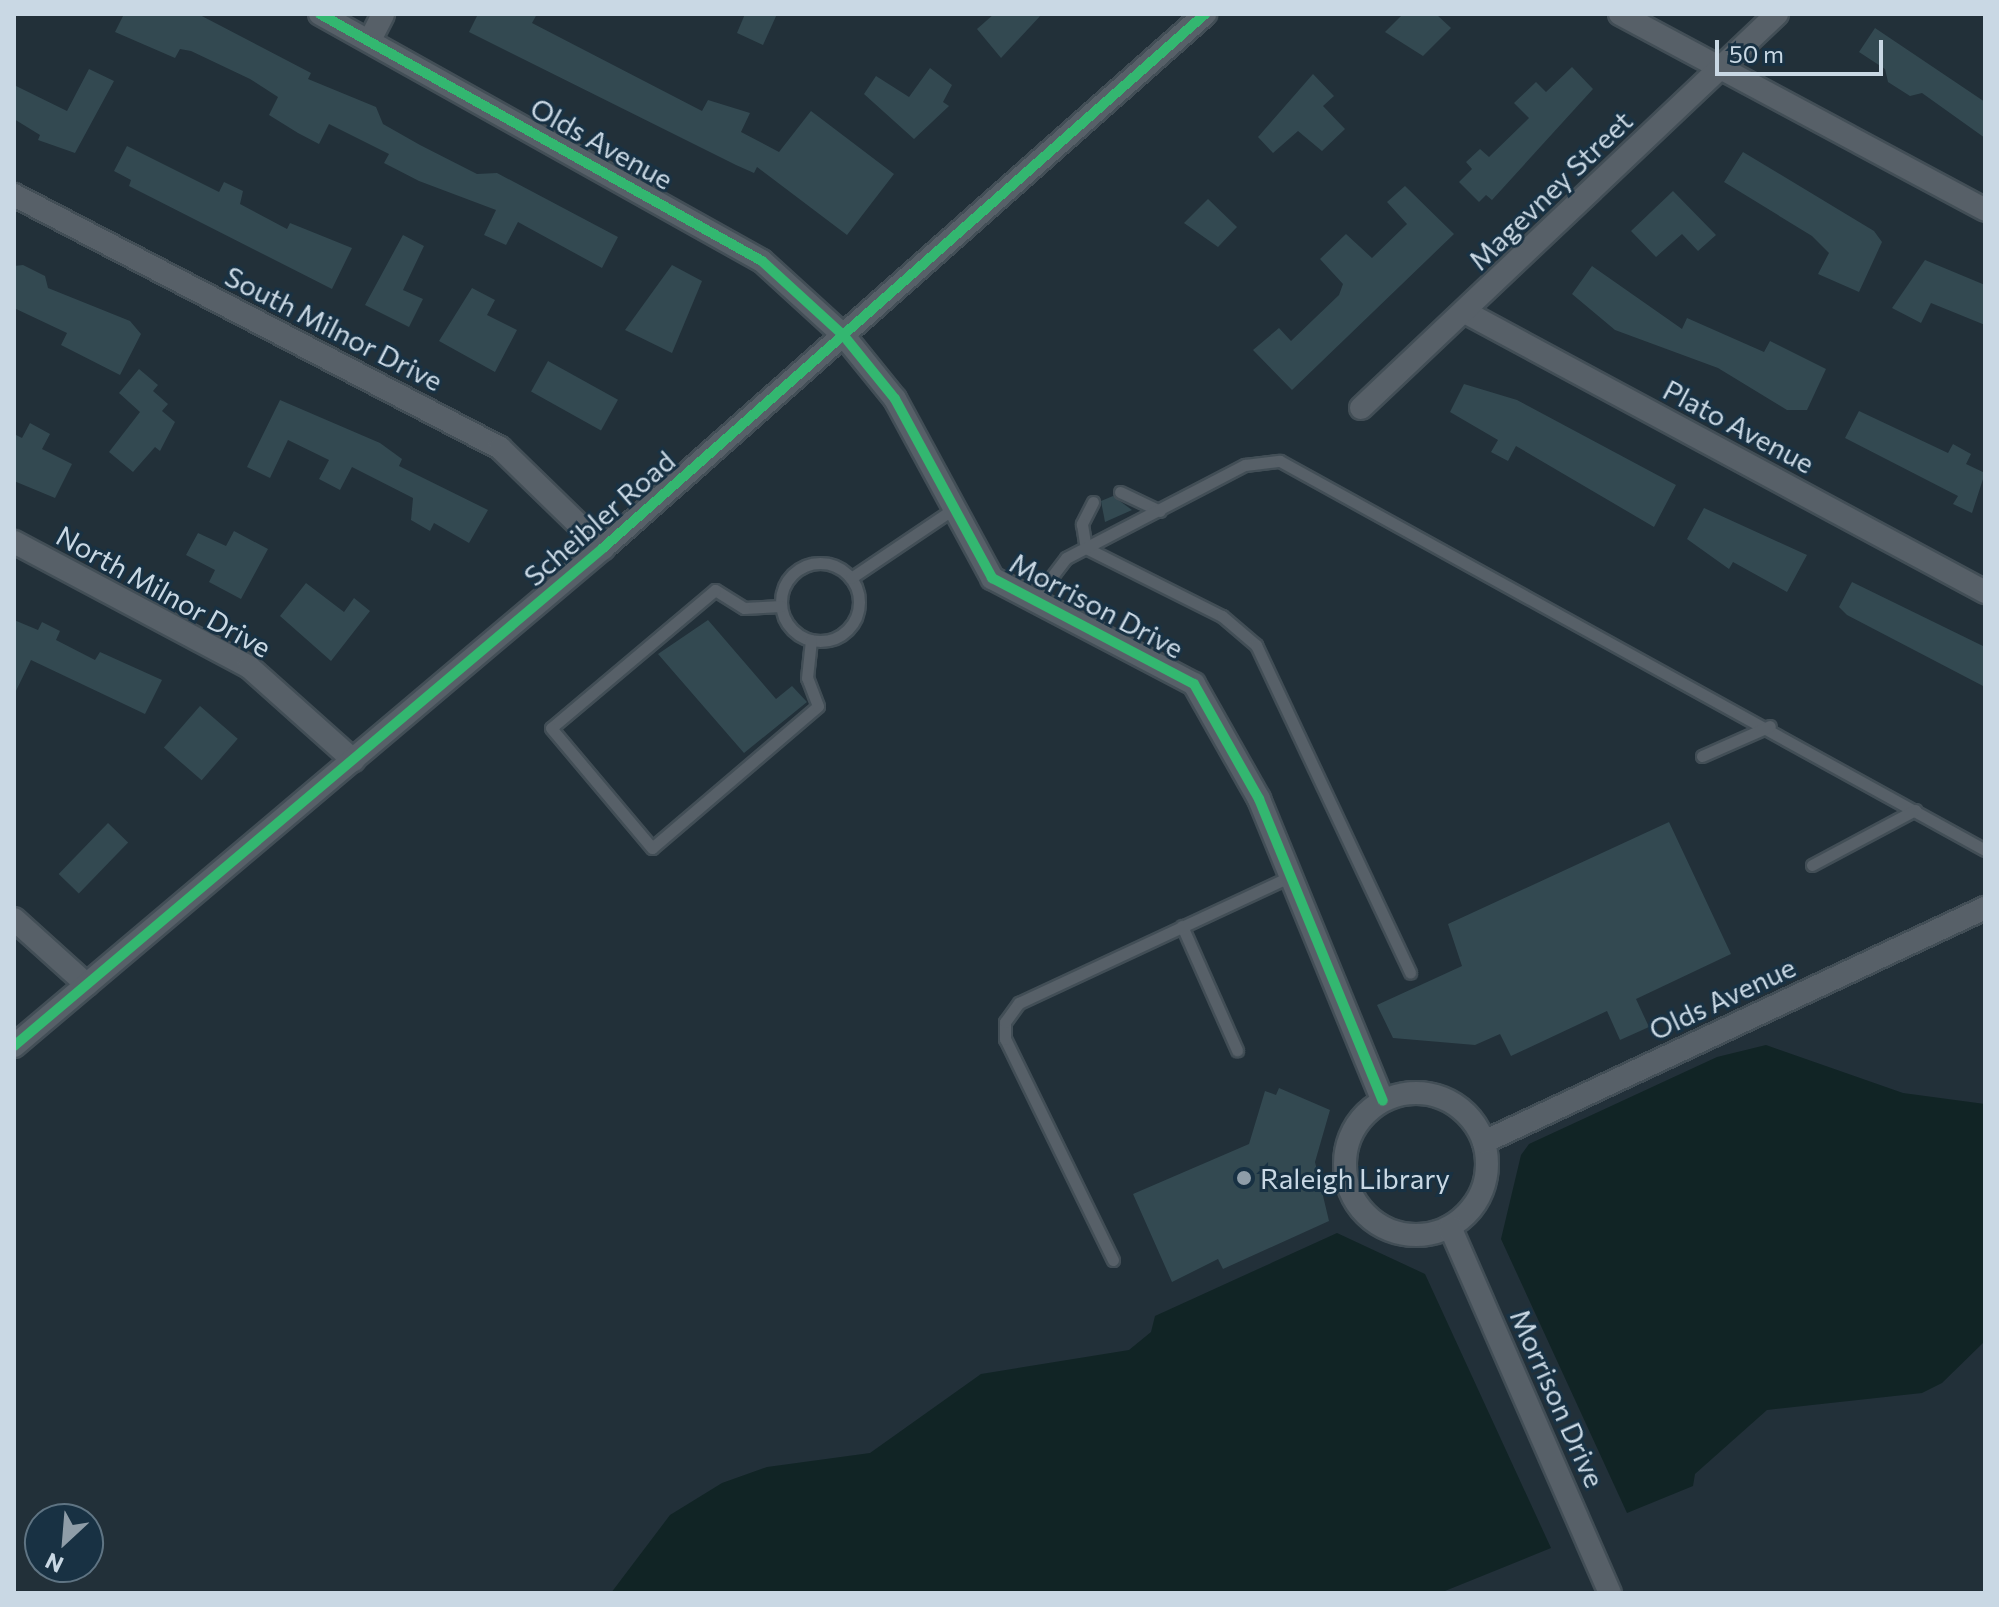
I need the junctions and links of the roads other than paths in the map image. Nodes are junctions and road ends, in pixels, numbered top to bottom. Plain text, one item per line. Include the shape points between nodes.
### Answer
1 (320, 14) edge
2 (383, 14) edge
3 (1205, 14) edge
4 (1620, 14) edge
5 (1777, 14) edge
6 (370, 40) junction
7 (1720, 69) junction
8 (14, 195) edge
9 (1985, 210) edge
10 (1465, 312) junction
11 (844, 336) junction
12 (1361, 408) dead end
13 (1120, 492) dead end
14 (1093, 502) dead end
15 (952, 510) junction
16 (1160, 511) junction
17 (14, 542) edge
18 (603, 548) junction
19 (1086, 548) junction
20 (851, 578) junction
21 (1985, 592) edge
22 (1034, 600) junction
23 (781, 606) junction
24 (811, 640) junction
25 (1770, 726) junction
26 (1702, 756) dead end
27 (353, 760) junction
28 (1915, 810) junction
29 (1985, 850) edge
30 (1812, 865) dead end
31 (1291, 876) junction
32 (1985, 908) edge
33 (14, 919) edge
34 (1182, 926) junction
35 (1410, 973) dead end
36 (87, 985) junction
37 (14, 1046) edge
38 (1237, 1050) dead end
39 (1383, 1101) junction
40 (1484, 1142) junction
41 (1450, 1227) junction
42 (1113, 1260) dead end
43 (1610, 1593) edge

1 - 6 street, Olds Avenue
2 - 6 street
3 - 11 street, Scheibler Road
4 - 7 street
5 - 7 street, Magevney Street
6 - 11 street, Olds Avenue via 762,261
7 - 9 street
7 - 10 street, Magevney Street
8 - 18 street, South Milnor Drive via 500,448
10 - 12 street, Magevney Street
10 - 21 street, Plato Avenue
11 - 15 street, Morrison Drive via 895,399
11 - 18 street, Scheibler Road
13 - 16 lane
14 - 19 lane via 1082,524
15 - 20 lane
15 - 22 street, Morrison Drive via 992,578
16 - 19 lane
16 - 25 lane via 1245,465 1280,461
17 - 27 street, North Milnor Drive via 249,667
18 - 27 street, Scheibler Road
19 - 22 lane via 1066,558
19 - 35 lane via 1222,616 1256,645
20 - 23 lane via 830,564 805,566 786,582
20 - 24 lane via 859,600 853,623 835,638
22 - 31 street, Morrison Drive via 1194,684 1259,799
23 - 24 lane via 791,628
23 - 24 lane via 744,608 715,590 551,728 652,848 818,706 807,678
25 - 26 lane
25 - 28 lane
27 - 36 street, Scheibler Road
28 - 29 lane
28 - 30 lane
31 - 34 lane
31 - 39 street, Morrison Drive
32 - 40 street, Olds Avenue
33 - 36 street
34 - 38 lane
34 - 42 lane via 1019,1003 1005,1022 1005,1039
36 - 37 street, Scheibler Road
39 - 40 street via 1406,1093 1442,1099 1472,1120
39 - 41 street via 1365,1114 1345,1154 1353,1197 1385,1228 1418,1234
40 - 41 street via 1482,1190
41 - 43 street, Morrison Drive

